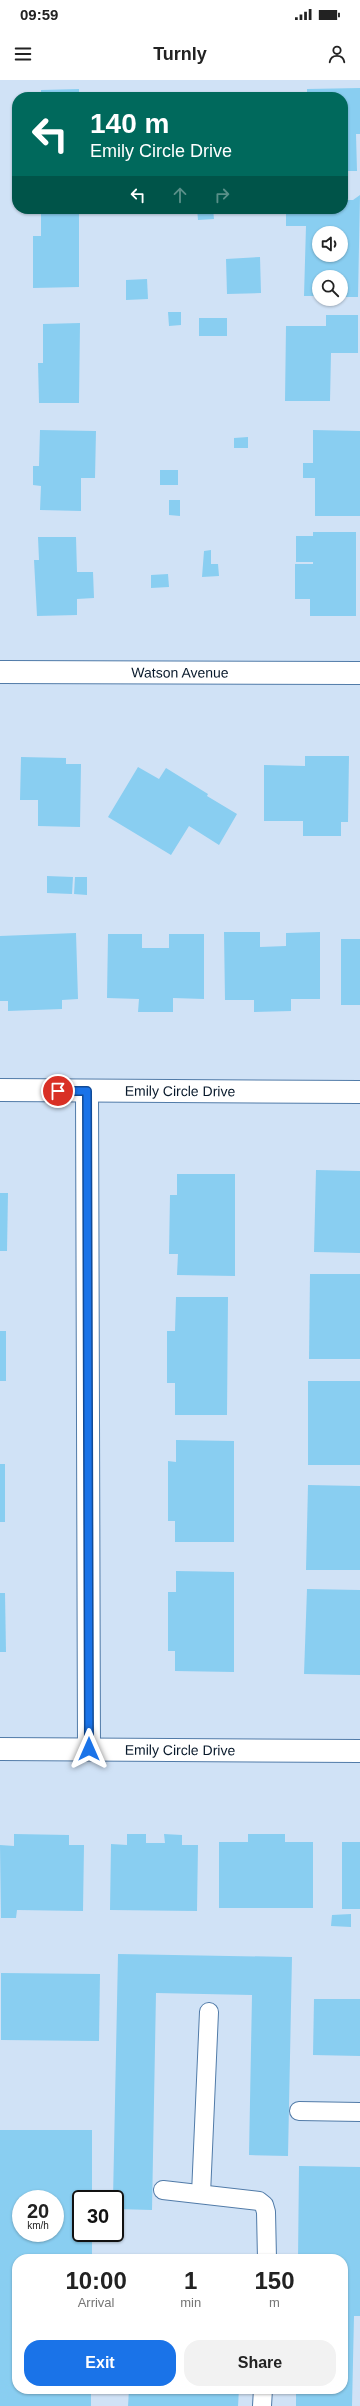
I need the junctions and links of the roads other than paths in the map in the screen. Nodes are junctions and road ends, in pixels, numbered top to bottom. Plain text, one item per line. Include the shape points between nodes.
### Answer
1 (0, 672) edge
2 (360, 673) edge
3 (0, 1090) edge
4 (87, 1091) junction
5 (360, 1092) edge
6 (0, 1749) edge
7 (89, 1749) junction
8 (360, 1751) edge
9 (208, 2012) dead end
10 (299, 2111) dead end
11 (360, 2112) edge
12 (163, 2190) dead end
13 (201, 2194) junction
14 (266, 2254) edge
15 (262, 2394) edge
16 (262, 2406) edge

1 - 2 street, Watson Avenue
3 - 4 street, Emily Circle Drive
4 - 5 street, Emily Circle Drive
4 - 7 street
6 - 7 street, Emily Circle Drive
7 - 8 street, Emily Circle Drive
9 - 13 lane
10 - 11 lane
12 - 13 lane
13 - 14 lane via 258,2201 264,2205
15 - 16 lane

